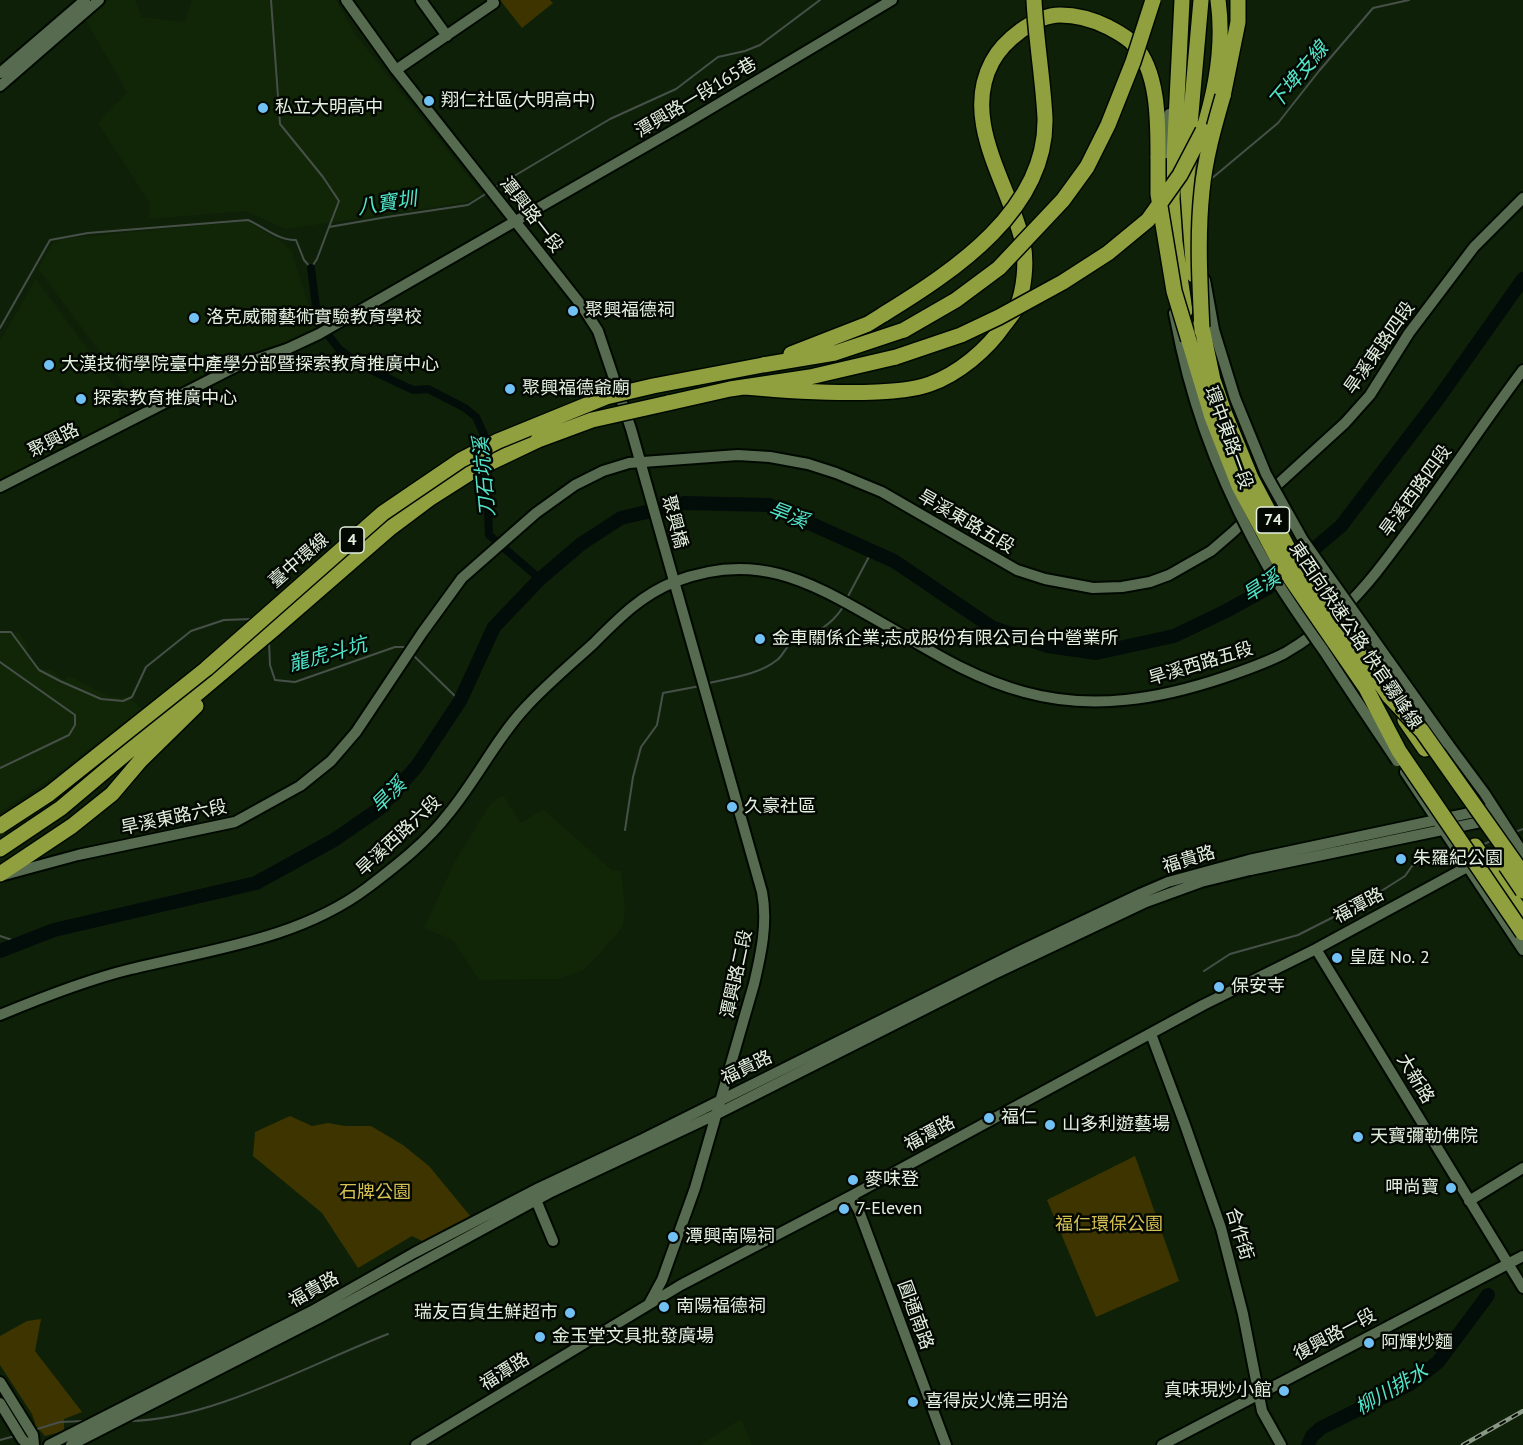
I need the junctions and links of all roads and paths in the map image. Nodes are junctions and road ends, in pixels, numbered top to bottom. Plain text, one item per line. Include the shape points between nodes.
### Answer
1 (85, 0) edge
2 (99, 0) edge
3 (346, 0) edge
4 (421, 0) edge
5 (492, 0) edge
6 (892, 0) edge
7 (1034, 0) edge
8 (1153, 0) edge
9 (1180, 0) edge
10 (1201, 0) edge
11 (1207, 0) edge
12 (1218, 0) edge
13 (1238, 0) edge
14 (447, 36) junction
15 (396, 70) junction
16 (0, 73) edge
17 (0, 86) edge
18 (1523, 198) edge
19 (515, 222) junction
20 (1196, 337) junction
21 (763, 365) junction
22 (1523, 370) edge
23 (745, 387) junction
24 (640, 461) junction
25 (644, 475) joint
26 (0, 487) edge
27 (1249, 491) dead end
28 (1257, 509) junction
29 (672, 579) junction
30 (1326, 623) joint
31 (275, 628) junction
32 (1366, 688) junction
33 (1389, 696) junction
34 (1493, 808) junction
35 (1500, 819) junction
36 (1436, 821) junction
37 (0, 826) edge
38 (1443, 831) junction
39 (0, 849) edge
40 (1523, 853) edge
41 (1467, 867) junction
42 (1523, 874) edge
43 (0, 875) edge
44 (1523, 891) edge
45 (1523, 915) edge
46 (1523, 933) edge
47 (1316, 949) junction
48 (1523, 950) edge
49 (0, 1015) edge
50 (1151, 1034) junction
51 (720, 1099) junction
52 (717, 1114) junction
53 (1523, 1168) edge
54 (851, 1196) junction
55 (536, 1200) junction
56 (1469, 1201) junction
57 (553, 1241) dead end
58 (1523, 1256) edge
59 (1509, 1265) junction
60 (1523, 1288) edge
61 (649, 1304) junction
62 (0, 1382) edge
63 (1258, 1394) junction
64 (0, 1403) edge
65 (28, 1445) edge
66 (34, 1445) edge
67 (49, 1445) edge
68 (71, 1445) edge
69 (417, 1445) edge
70 (946, 1445) edge
71 (1162, 1445) edge
72 (1281, 1445) edge

1 - 16 street
2 - 17 street
3 - 15 street, 潭興路一段
4 - 14 street
5 - 14 street via 494,3
6 - 19 street, 潭興路一段165巷
7 - 21 highway, bridge via 1045,120 1043,148 1035,174 1007,217 939,277 868,324
8 - 21 highway, bridge via 1108,125 1087,167 999,268 956,300 904,330 835,353
9 - 20 highway, 東西向快速公路 快官霧峰線 / 74, bridge via 1172,199 1175,242
10 - 20 highway, 東西向快速公路 快官霧峰線 / 74, bridge via 1187,178
11 - 20 street, 環中東路一段 via 1196,122
12 - 23 highway, bridge via 1221,18 1215,77 1200,139 1164,198 1133,234 1063,282 962,335 896,357
13 - 20 highway, bridge via 1233,49 1202,189
14 - 15 street
15 - 19 street, 潭興路一段
18 - 28 street, 旱溪東路四段 via 1474,247 1409,333 1370,395
19 - 24 street, 潭興路一段 via 598,331
19 - 26 street, 聚興路 via 319,334 228,370
20 - 23 highway, bridge via 1174,291 1158,194 1158,120 1149,71 1135,45 1118,32 1101,23 1059,15 1037,21 1008,40 984,82 983,127 1024,247 1017,307 997,335 951,373 910,390 839,393
20 - 32 highway, 東西向快速公路 快官霧峰線 / 74, bridge via 1212,417 1239,486 1280,563
20 - 33 highway, 東西向快速公路 快官霧峰線 / 74, bridge via 1251,478 1291,554
20 - 34 street, 環中東路一段, bridge via 1235,398 1266,474 1293,521 1348,606
20 - 36 street, 環中東路一段, bridge via 1186,372 1213,455 1247,530 1296,612
21 - 37 highway, 臺中環線 / 4, bridge via 606,397 461,459 382,513 206,669 49,794
22 - 30 street, 旱溪西路四段 via 1388,558
23 - 31 highway, 臺中環線 / 4, bridge via 621,412 566,428 473,471 389,529
24 - 25 street, 潭興路一段
24 - 28 street, 旱溪東路五段 via 738,455 808,465 882,492 1017,570 1093,588 1122,587 1169,575 1211,551
24 - 43 street, 旱溪東路六段 via 615,466 575,484 462,578 356,732 331,761 300,786 235,822
25 - 29 street, 聚興橋
27 - 28 street
29 - 30 street, 旱溪西路五段 via 744,568 787,576 826,591 970,673 1026,693 1077,701 1131,700 1179,692 1288,651
29 - 49 street, 旱溪西路六段 via 631,608 524,709 447,817 362,892 290,929 125,970
29 - 51 street, 潭興路二段 via 764,903 761,959
31 - 39 highway, 臺中環線 / 4 via 61,808
31 - 43 highway via 140,761 112,794
32 - 45 highway, 東西向快速公路 快官霧峰線 / 74, bridge
32 - 46 highway, bridge via 1399,751
33 - 42 highway, 74, bridge via 1422,731
33 - 44 highway, 東西向快速公路 快官霧峰線 / 74, bridge
34 - 35 street, 環中東路一段
34 - 36 street, 福貴路
35 - 38 street, 福貴路
35 - 40 street, 環中東路一段
36 - 38 street, 環中東路一段
36 - 51 street, 福貴路 via 1249,860 1168,882
38 - 41 street, 環中東路一段
38 - 52 street, 福貴路 via 1250,870 1175,890 992,975
41 - 47 street, 福潭路
41 - 48 street, 環中東路一段
47 - 50 street, 福潭路
47 - 56 street, 大新路
50 - 54 street, 福潭路
50 - 63 street, 合作街 via 1221,1228 1244,1314
51 - 52 street, 潭興路二段
51 - 67 street, 福貴路 via 476,1221 312,1311
52 - 55 street, 福貴路
52 - 61 street, 潭興路二段 via 695,1188
53 - 56 street
54 - 61 street, 福潭路
54 - 70 street, 圓通南路
55 - 57 street
55 - 68 street, 福貴路 via 319,1318
56 - 59 street, 大新路
58 - 59 street, 復興路一段
59 - 60 street, 大新路
59 - 63 street, 復興路一段
61 - 69 street, 福潭路
62 - 66 street via 33,1435
63 - 71 street, 復興路一段
63 - 72 street, 合作街 via 1262,1411
64 - 65 street

